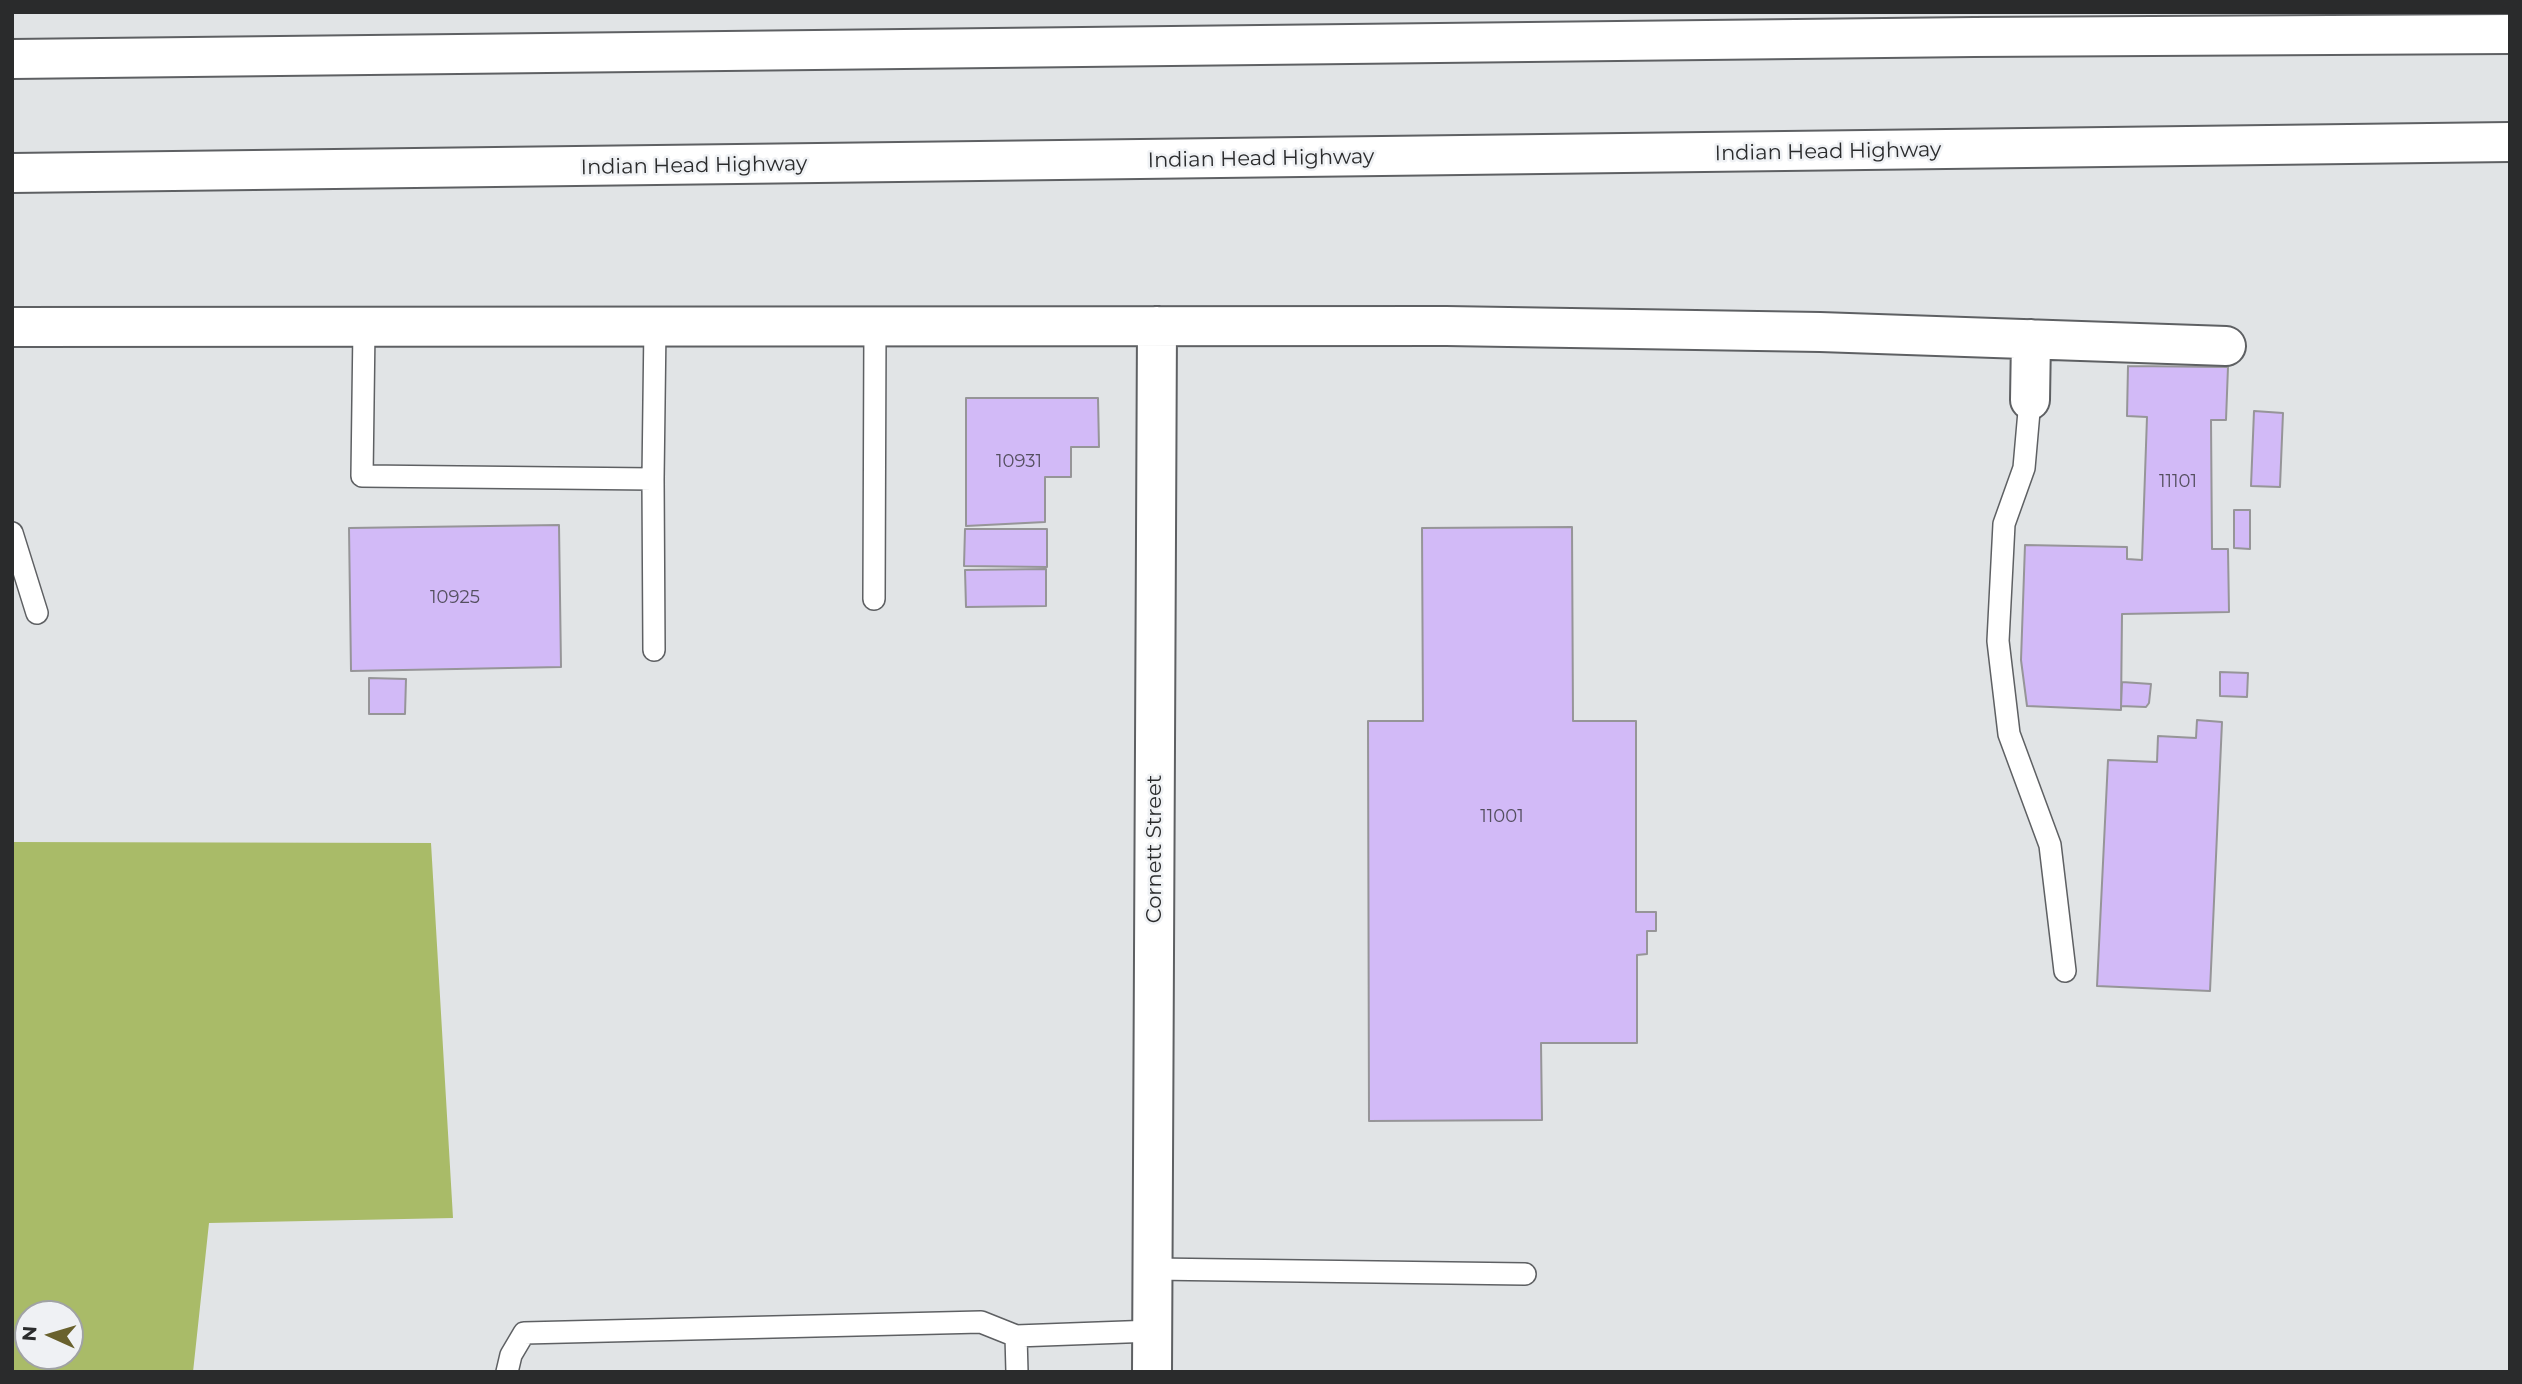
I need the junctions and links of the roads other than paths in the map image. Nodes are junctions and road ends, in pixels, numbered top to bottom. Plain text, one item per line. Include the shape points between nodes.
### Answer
1 (2510, 34) edge
2 (12, 59) edge
3 (2510, 142) edge
4 (12, 173) edge
5 (655, 326) junction
6 (876, 326) junction
7 (1157, 326) junction
8 (12, 327) edge
9 (364, 328) junction
10 (2031, 339) junction
11 (2226, 346) dead end
12 (2030, 400) joint
13 (653, 479) junction
14 (12, 533) edge
15 (874, 599) dead end
16 (37, 613) dead end
17 (654, 650) dead end
18 (2065, 971) dead end
19 (1153, 1269) junction
20 (1525, 1274) dead end
21 (1153, 1331) junction
22 (1016, 1336) junction
23 (507, 1372) edge
24 (1017, 1372) edge
25 (1152, 1372) edge

1 - 2 main road
3 - 4 main road, Indian Head Highway
5 - 6 main road
5 - 9 main road
5 - 13 lane
6 - 7 main road
6 - 15 lane
7 - 10 main road via 1460,326
7 - 19 main road, Cornett Street
8 - 9 main road
9 - 13 lane via 362,476
10 - 11 main road
10 - 12 main road
12 - 18 lane via 2024,468 2004,524 1998,641 2009,734 2050,845
13 - 17 lane
14 - 16 lane
19 - 20 lane
19 - 21 main road, Cornett Street
21 - 22 lane
21 - 25 main road, Cornett Street
22 - 23 lane via 981,1322 524,1333
22 - 24 lane

